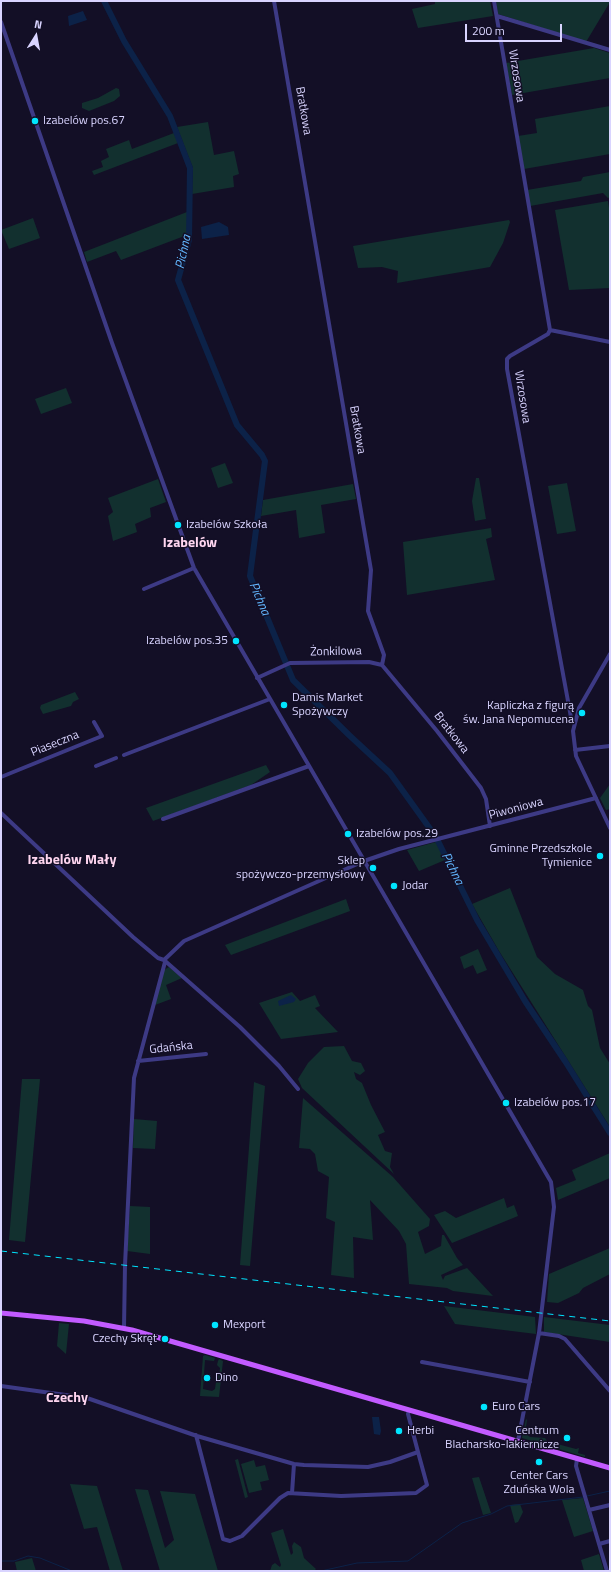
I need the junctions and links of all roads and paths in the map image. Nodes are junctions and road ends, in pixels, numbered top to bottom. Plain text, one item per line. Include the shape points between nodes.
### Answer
1 (274, 1) edge
2 (494, 1) edge
3 (496, 16) junction
4 (1, 22) edge
5 (610, 50) edge
6 (550, 330) junction
7 (610, 342) edge
8 (194, 568) junction
9 (144, 589) dead end
10 (610, 654) edge
11 (382, 665) junction
12 (257, 678) junction
13 (270, 699) junction
14 (574, 721) junction
15 (94, 722) dead end
16 (610, 746) edge
17 (575, 750) junction
18 (124, 755) dead end
19 (116, 758) dead end
20 (96, 766) dead end
21 (309, 766) junction
22 (1, 777) edge
23 (596, 798) junction
24 (1, 813) edge
25 (163, 819) dead end
26 (490, 826) junction
27 (610, 828) edge
28 (364, 861) junction
29 (164, 961) junction
30 (206, 1054) dead end
31 (138, 1061) junction
32 (298, 1089) dead end
33 (1, 1313) edge
34 (124, 1328) junction
35 (539, 1333) junction
36 (422, 1362) dead end
37 (530, 1382) junction
38 (1, 1386) edge
39 (610, 1391) edge
40 (409, 1410) junction
41 (196, 1435) junction
42 (518, 1441) junction
43 (418, 1452) junction
44 (577, 1459) junction
45 (294, 1464) junction
46 (610, 1468) edge
47 (292, 1493) junction
48 (610, 1505) edge
49 (589, 1510) junction
50 (610, 1541) edge
51 (599, 1544) junction
52 (607, 1571) edge

1 - 11 street, Bratkowa via 371,570 368,611 384,655
2 - 3 street, Wrzosowa
3 - 5 street
3 - 6 street, Wrzosowa
4 - 8 street via 112,343
6 - 7 street
6 - 14 street, Wrzosowa via 548,334 510,356 507,359 507,369 571,718
8 - 9 street
8 - 12 street
10 - 14 street via 582,701
11 - 12 street, Żonkilowa via 370,662 290,663
11 - 26 street, Bratkowa via 481,788 486,799
12 - 13 street
13 - 18 street
13 - 21 street
14 - 17 street via 572,731
15 - 22 street, Piaseczna via 102,736
16 - 17 street
17 - 23 street
19 - 20 street
21 - 25 street
21 - 28 street
23 - 26 street, Piwoniowa
23 - 27 street
24 - 29 street via 133,937
26 - 28 street, Piwoniowa via 399,849
28 - 29 street, Piwoniowa via 184,941
28 - 35 street via 551,1182 554,1207
29 - 31 street
29 - 32 street via 256,1042
30 - 31 street, Gdańska
31 - 34 street via 134,1083
33 - 34 main road via 84,1321
34 - 40 main road
35 - 37 street
35 - 39 street via 565,1339
36 - 37 street
37 - 42 street
38 - 41 street via 87,1398
40 - 42 main road
40 - 43 street
41 - 45 street
41 - 47 street via 223,1539 230,1542 242,1536 280,1498
42 - 44 main road
43 - 45 street via 368,1467
43 - 47 street via 427,1486 416,1492 341,1496
44 - 46 main road
44 - 49 street via 576,1466
45 - 47 street
48 - 49 street
49 - 51 street
50 - 51 street
51 - 52 street

